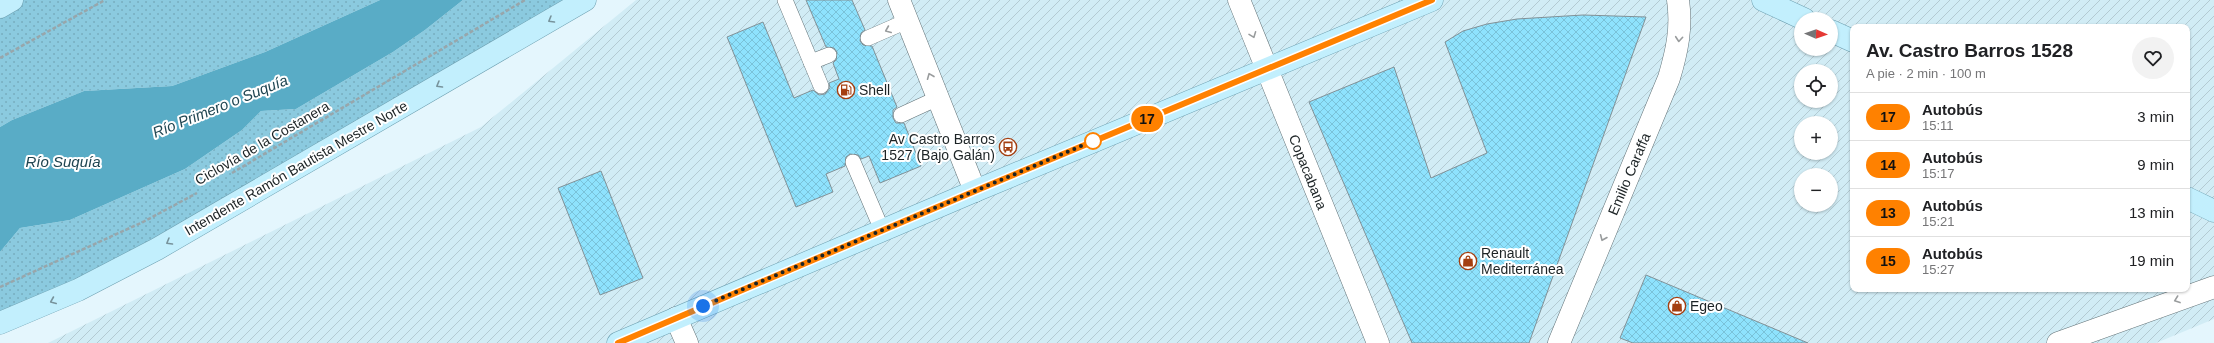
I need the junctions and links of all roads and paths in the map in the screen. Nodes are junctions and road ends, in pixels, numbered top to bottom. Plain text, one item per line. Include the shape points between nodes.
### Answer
1 (12, 0) edge
2 (106, 0) edge
3 (525, 0) edge
4 (585, 0) edge
5 (785, 0) edge
6 (899, 0) edge
7 (1239, 0) edge
8 (1432, 0) edge
9 (1678, 0) edge
10 (1763, 0) edge
11 (0, 7) edge
12 (1794, 14) edge
13 (907, 21) junction
14 (1838, 34) edge
15 (868, 38) dead end
16 (1850, 40) edge
17 (829, 55) dead end
18 (0, 58) edge
19 (811, 62) junction
20 (1266, 69) junction
21 (821, 86) dead end
22 (938, 98) junction
23 (901, 116) dead end
24 (853, 162) dead end
25 (228, 176) dead end
26 (200, 191) dead end
27 (975, 191) junction
28 (2190, 199) edge
29 (2214, 211) edge
30 (882, 230) junction
31 (0, 287) edge
32 (2214, 287) edge
33 (676, 318) junction
34 (0, 323) edge
35 (618, 343) edge
36 (687, 343) edge
37 (1378, 343) edge
38 (1559, 343) edge
39 (2058, 343) edge

1 - 11 main road
2 - 18 path
3 - 25 path, Ciclovía de la Costanera
4 -> 34 main road, Intendente Ramón Bautista Mestre Norte via 157,249 78,290
5 - 19 lane
6 - 13 street
7 -> 20 street, Copacabana
8 - 20 main road
9 -> 38 street, Emilio Caraffa via 1678,49 1669,78
10 - 12 main road
13 -> 15 lane
22 -> 13 street
14 - 16 main road
17 - 19 lane
19 - 21 lane
20 - 27 main road
20 - 37 street, Copacabana
22 - 23 lane
22 - 27 street
24 - 30 lane
26 - 31 path, Ciclovía de la Costanera via 143,222
27 - 30 main road
28 - 29 main road
30 - 33 main road
32 -> 39 street
33 - 35 main road
33 - 36 street

